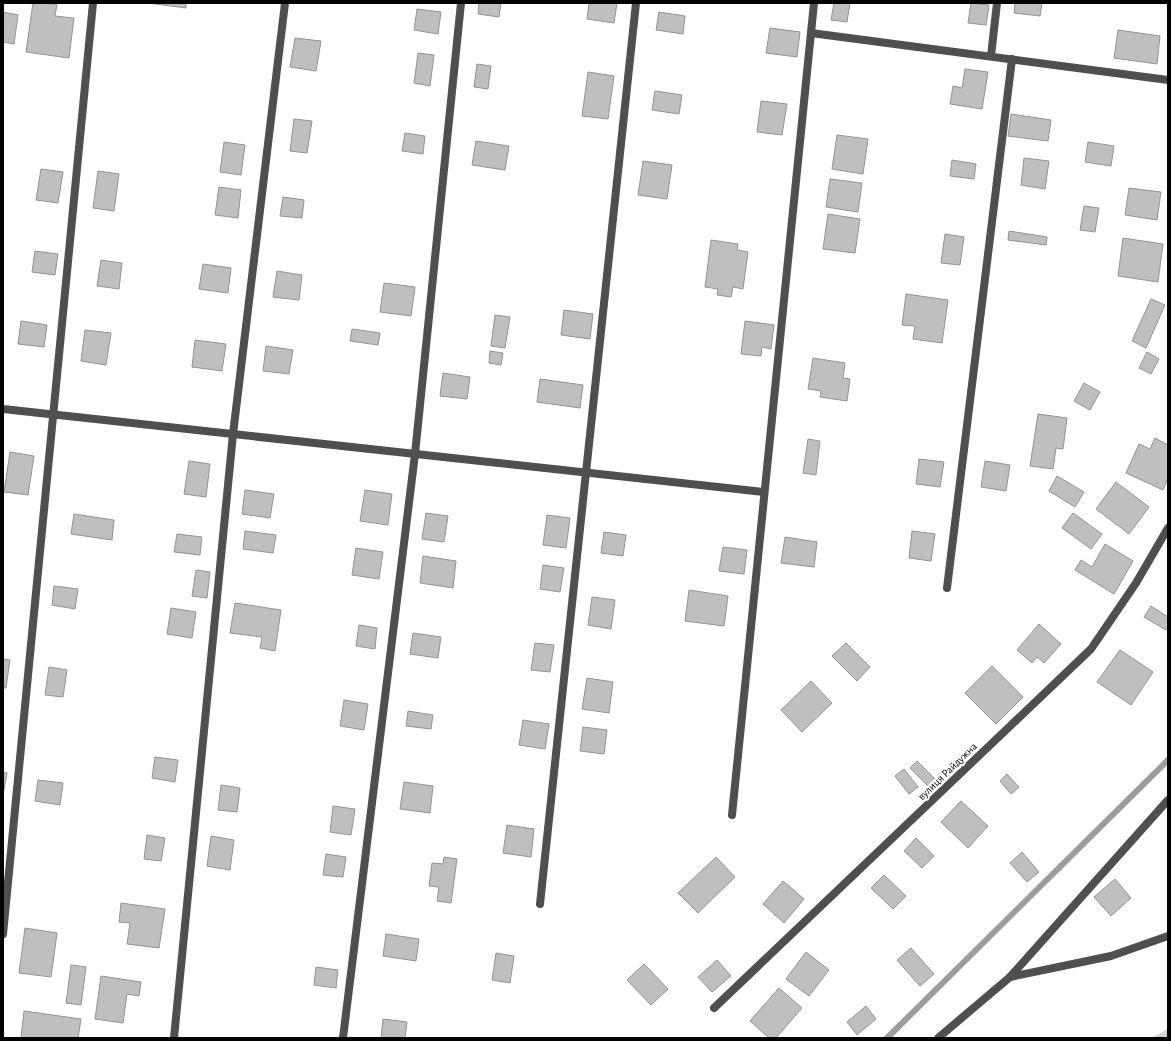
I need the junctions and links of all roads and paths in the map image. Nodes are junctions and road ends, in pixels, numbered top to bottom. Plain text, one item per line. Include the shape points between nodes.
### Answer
1 (93, 3) edge
2 (285, 3) edge
3 (460, 3) edge
4 (636, 3) edge
5 (814, 3) edge
6 (997, 3) edge
7 (811, 33) junction
8 (990, 56) junction
9 (1012, 59) junction
10 (1168, 80) edge
11 (3, 409) edge
12 (53, 415) junction
13 (233, 434) junction
14 (415, 454) junction
15 (586, 473) junction
16 (764, 492) junction
17 (1168, 528) edge
18 (947, 588) dead end
19 (1168, 800) edge
20 (732, 815) dead end
21 (540, 904) dead end
22 (3, 934) edge
23 (1168, 936) edge
24 (1010, 977) junction
25 (714, 1008) dead end
26 (174, 1038) edge
27 (342, 1038) edge
28 (938, 1038) edge

1 - 12 street
2 - 13 street
3 - 14 street
4 - 15 street
5 - 7 street
6 - 8 street
7 - 8 street
7 - 16 street
8 - 9 street
9 - 10 street
9 - 18 street
11 - 12 street
12 - 13 street
12 - 22 street
13 - 14 street
13 - 26 street
14 - 15 street
14 - 27 street
15 - 16 street
15 - 21 street
16 - 20 street
17 - 25 street, вулиця Райдужна via 1136,583 1091,650
19 - 24 street
23 - 24 street via 1111,956
24 - 28 street

